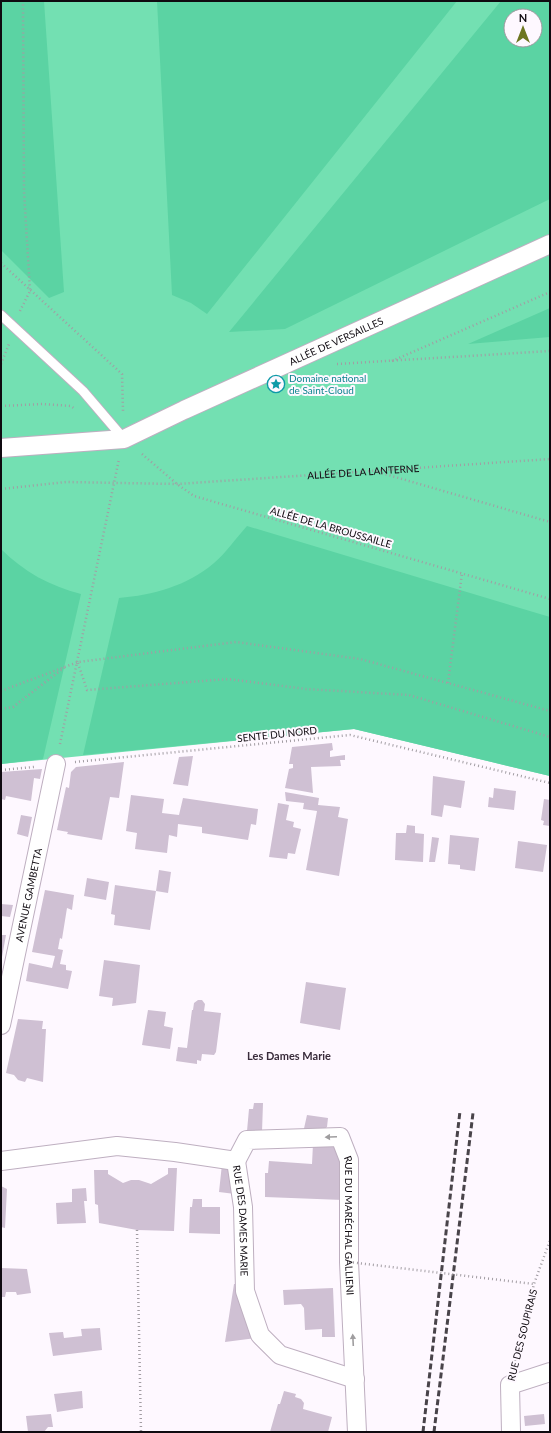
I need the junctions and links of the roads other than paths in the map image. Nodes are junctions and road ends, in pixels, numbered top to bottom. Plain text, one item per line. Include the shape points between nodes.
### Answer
1 (550, 244) edge
2 (1, 315) edge
3 (124, 439) junction
4 (1, 448) edge
5 (56, 764) road end
6 (1, 1025) edge
7 (1, 1161) edge
8 (236, 1161) junction
9 (550, 1372) edge
10 (355, 1379) junction
11 (357, 1432) edge
12 (511, 1432) edge

1 - 3 street, ALLÉE DE VERSAILLES
2 - 3 lane via 83,391
3 - 4 street
5 - 6 street, AVENUE GAMBETTA
7 - 8 street, RUE DES DAMES MARIE via 117,1146
8 - 10 street, RUE DES DAMES MARIE via 243,1208 245,1291 260,1334 280,1355
10 -> 8 street, RUE DU MARÉCHAL GALLIENI via 349,1262 349,1160 340,1137 247,1140
9 - 12 street, RUE DES SOUPIRAIS via 510,1385
10 - 11 street, RUE DU MARÉCHAL GALLIENI

